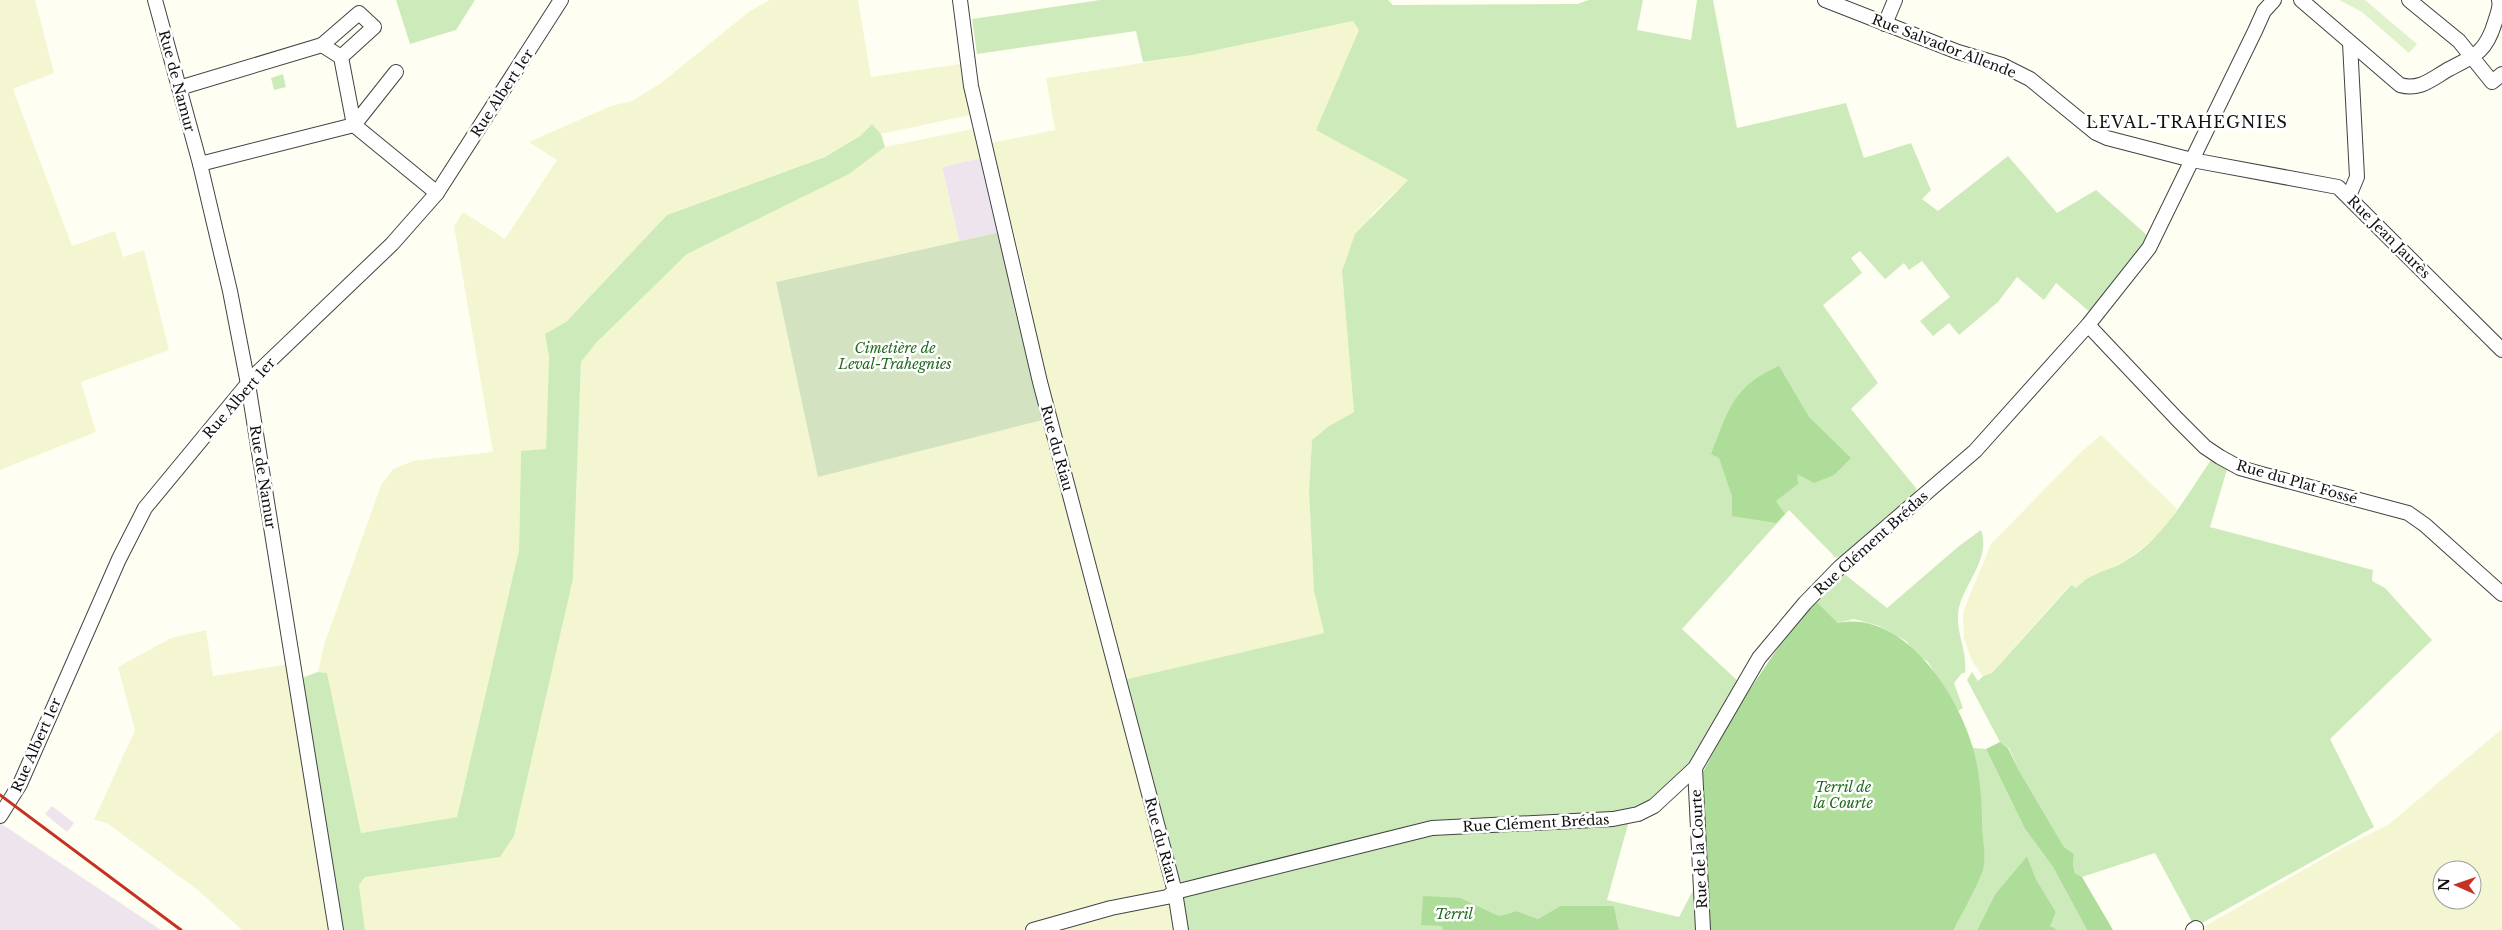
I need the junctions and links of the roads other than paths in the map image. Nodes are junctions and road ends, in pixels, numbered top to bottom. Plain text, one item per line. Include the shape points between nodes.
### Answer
1 (155, 0) edge
2 (561, 0) edge
3 (960, 0) edge
4 (1825, 0) edge
5 (1895, 0) edge
6 (2274, 0) edge
7 (2301, 0) edge
8 (2409, 0) edge
9 (2499, 0) edge
10 (1842, 3) edge
11 (1885, 24) junction
12 (2350, 43) junction
13 (322, 45) junction
14 (341, 57) junction
15 (2471, 59) junction
16 (396, 72) dead end
17 (2502, 74) edge
18 (179, 88) junction
19 (354, 125) junction
20 (2192, 160) junction
21 (200, 164) junction
22 (437, 193) junction
23 (2349, 196) junction
24 (2088, 325) junction
25 (2502, 350) edge
26 (248, 384) junction
27 (2502, 592) edge
28 (1695, 768) junction
29 (0, 816) edge
30 (1175, 892) junction
31 (336, 930) edge
32 (1033, 930) edge
33 (1181, 930) edge
34 (1703, 930) edge

1 - 18 street, Rue de Namur
2 - 22 street, Rue Albert 1er
3 - 30 street, Rue du Riau via 971,86 1040,382
4 - 10 street, Rue Salvador Allende
5 - 11 street
6 - 20 street, Rue Clément Brédas via 2264,11
7 - 12 street
8 - 15 street via 2459,41
9 - 15 street via 2490,38
10 - 11 street, Rue Salvador Allende
11 - 20 street, Rue Salvador Allende via 2002,65 2030,80 2108,138
12 - 15 street via 2400,85 2408,88 2422,86
12 - 23 street via 2357,177
13 - 14 street
13 - 14 street via 359,13 374,27
13 - 18 street
14 - 19 street
15 - 17 street via 2492,82
16 - 19 street
18 - 21 street, Rue de Namur
19 - 21 street
19 - 22 street
20 - 23 street, Rue Jean Jaurès via 2326,184
20 - 24 street, Rue Clément Brédas via 2149,248
21 - 26 street, Rue de Namur
22 - 26 street, Rue Albert 1er via 392,244
23 - 25 street, Rue Jean Jaurès
24 - 27 street, Rue du Plat Fossé via 2177,419 2220,458 2256,472 2408,513
24 - 28 street, Rue Clément Brédas via 1975,450 1840,567 1805,604 1759,658
26 - 29 street, Rue Albert 1er via 145,508 119,559 20,784
26 - 31 street, Rue de Namur
28 - 30 street, Rue Clément Brédas via 1654,806 1638,814 1589,822 1432,828
28 - 34 street, Rue de la Courte
30 - 32 street via 1167,897 1111,908
30 - 33 street, Rue du Riau

